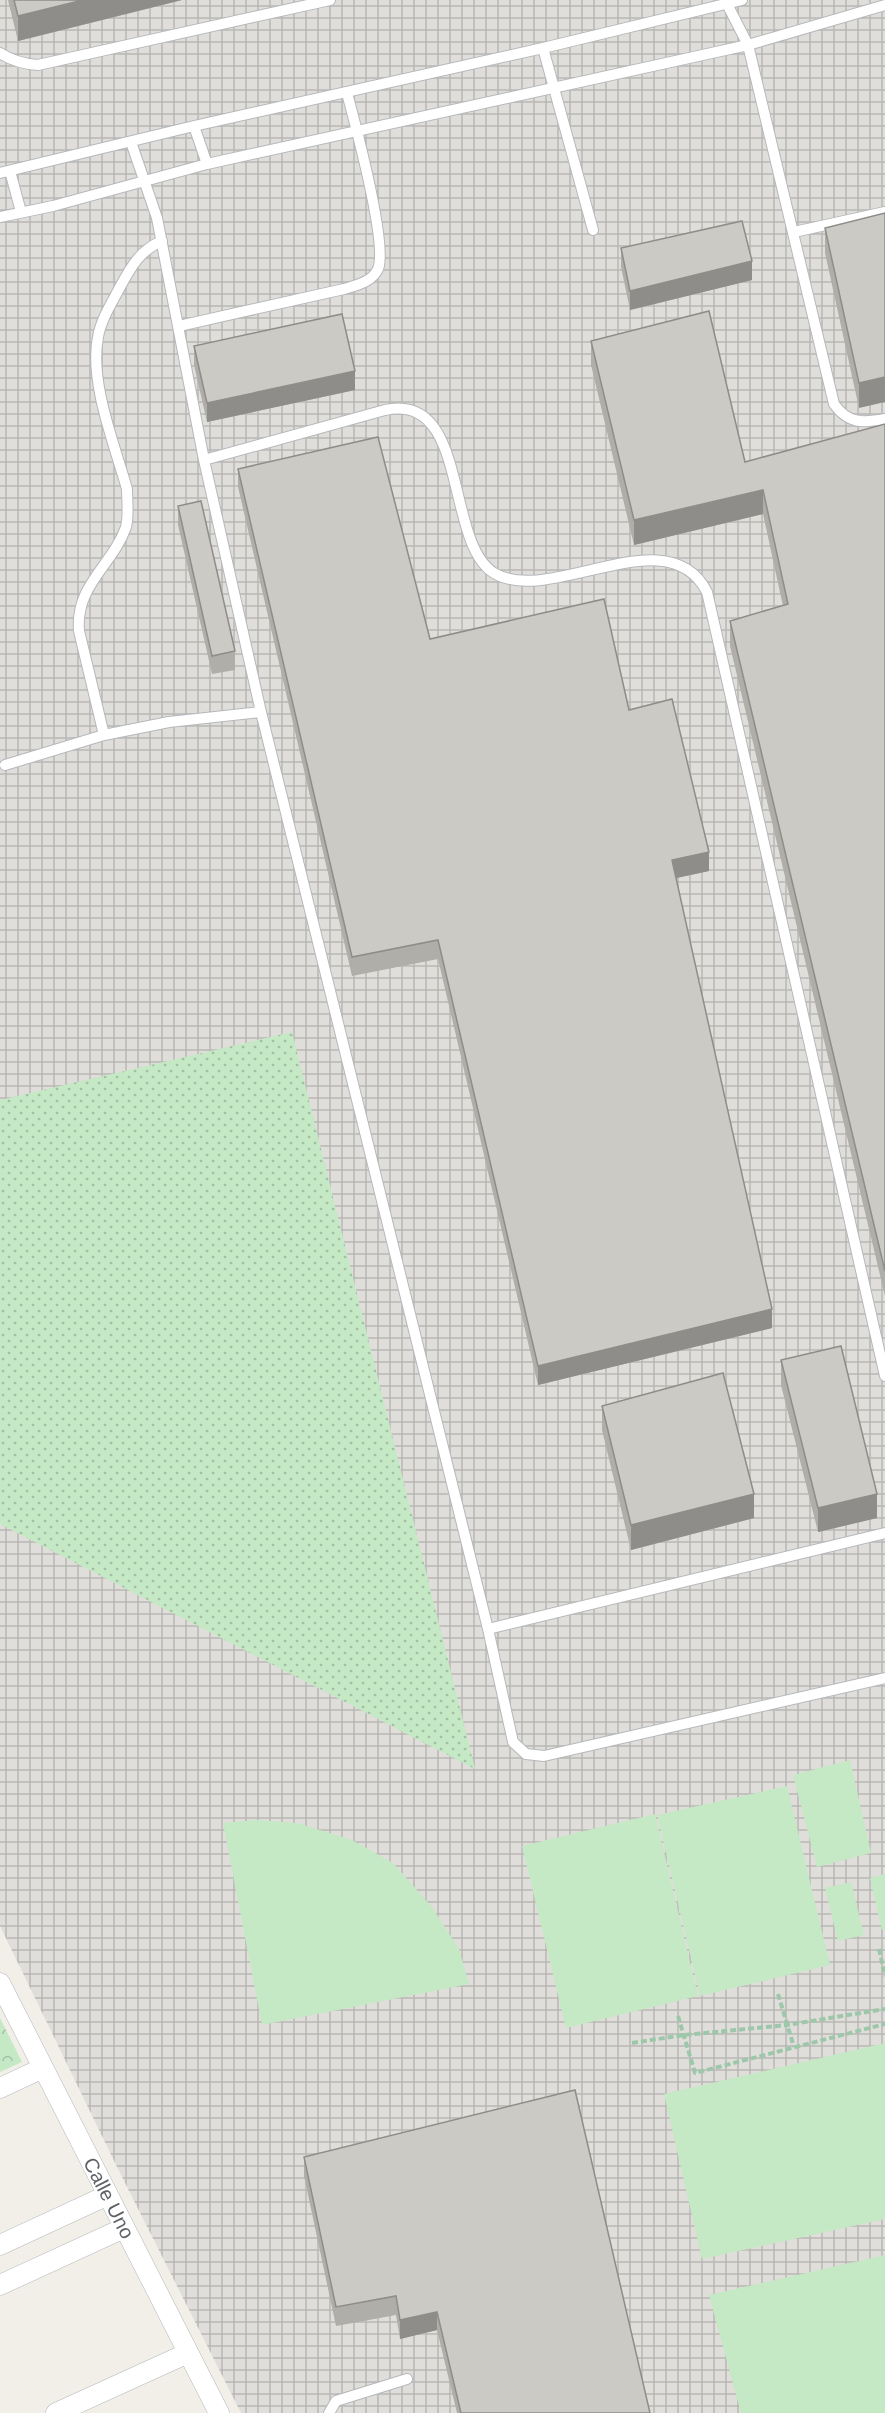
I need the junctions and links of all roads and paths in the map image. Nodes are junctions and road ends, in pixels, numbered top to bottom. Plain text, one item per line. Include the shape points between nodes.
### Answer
1 (330, 0) edge
2 (742, 0) edge
3 (725, 2) edge
4 (885, 5) edge
5 (748, 45) junction
6 (543, 48) junction
7 (0, 53) edge
8 (556, 88) junction
9 (347, 93) junction
10 (194, 126) junction
11 (358, 132) junction
12 (131, 142) junction
13 (207, 164) junction
14 (5, 172) edge
15 (145, 182) junction
16 (21, 212) junction
17 (885, 212) edge
18 (0, 217) edge
19 (593, 230) dead end
20 (794, 232) junction
21 (162, 241) junction
22 (178, 326) junction
23 (885, 419) edge
24 (204, 460) junction
25 (261, 712) junction
26 (104, 735) junction
27 (6, 765) dead end
28 (885, 1376) edge
29 (885, 1533) edge
30 (488, 1629) junction
31 (885, 1678) edge
32 (879, 1949) dead end
33 (885, 1976) edge
34 (0, 1983) edge
35 (778, 1994) dead end
36 (885, 2009) edge
37 (678, 2016) dead end
38 (885, 2024) edge
39 (788, 2025) junction
40 (684, 2035) junction
41 (633, 2043) dead end
42 (794, 2047) junction
43 (43, 2068) junction
44 (0, 2088) edge
45 (108, 2195) junction
46 (124, 2228) junction
47 (0, 2245) edge
48 (0, 2285) edge
49 (188, 2353) junction
50 (407, 2379) dead end
51 (56, 2413) edge
52 (219, 2413) edge
53 (328, 2413) edge

1 - 7 lane via 38,65 10,60
2 - 3 lane
3 - 5 lane
3 - 6 lane
4 - 5 lane
5 - 8 lane
5 - 20 lane
6 - 8 lane
6 - 9 lane
8 - 11 lane
8 - 19 lane
9 - 10 lane
9 - 11 lane
10 - 12 lane
10 - 13 lane
11 - 13 lane
11 - 22 lane via 377,228 380,261 374,276 344,289
12 - 14 lane
12 - 15 lane
13 - 15 lane
14 - 16 lane
15 - 16 lane
15 - 21 lane
16 - 18 lane
17 - 20 lane
20 - 23 lane via 834,404 849,420
21 - 22 lane
21 - 26 lane via 142,252 129,271 102,321 98,338 96,372 127,489 128,507 127,525 84,594 78,617
22 - 24 lane
24 - 25 lane
24 - 28 lane via 385,411 408,409 432,425 442,441 472,542 491,571 505,578 530,581 643,561 665,561 689,570 702,582
25 - 26 lane via 169,722
25 - 30 lane
26 - 27 lane
29 - 30 lane
30 - 31 lane via 513,1742 535,1757
32 - 33 path
34 - 43 street, Calle Uno
35 - 39 path
36 - 39 path
37 - 40 path
38 - 42 path
39 - 40 path
39 - 42 path
40 - 41 path
40 - 42 path via 695,2073
43 - 44 street
43 - 45 street, Calle Uno
45 - 46 street, Calle Uno
45 - 47 street
46 - 48 street
46 - 49 street, Calle Uno
49 - 51 street
49 - 52 street, Calle Uno
50 - 53 lane via 336,2401

